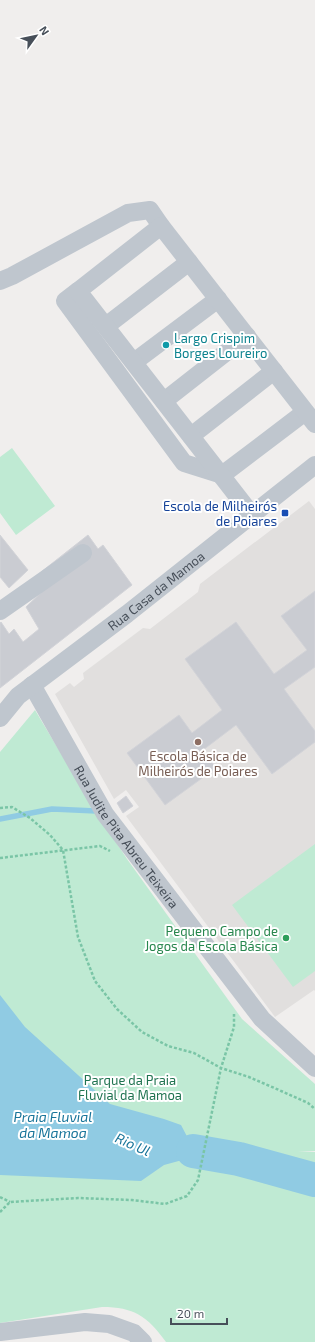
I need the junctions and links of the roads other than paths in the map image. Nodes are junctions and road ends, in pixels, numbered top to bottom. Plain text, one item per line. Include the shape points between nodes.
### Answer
1 (161, 226) junction
2 (190, 262) junction
3 (0, 281) edge
4 (78, 290) junction
5 (218, 299) junction
6 (106, 326) junction
7 (247, 336) junction
8 (134, 362) junction
9 (274, 371) junction
10 (164, 401) junction
11 (310, 418) edge
12 (191, 436) junction
13 (315, 465) edge
14 (222, 476) junction
15 (252, 515) junction
16 (83, 553) dead end
17 (0, 611) edge
18 (32, 685) junction
19 (0, 718) edge
20 (315, 1068) edge
21 (0, 1332) edge
22 (143, 1342) edge

1 - 2 street
1 - 3 street via 150,210 128,213
1 - 4 street
2 - 5 street
2 - 6 street
4 - 6 street
4 - 14 street via 65,301 184,462
5 - 7 street
5 - 8 street
6 - 8 street
7 - 9 street
7 - 10 street
8 - 10 street
9 - 11 street
9 - 12 street
10 - 12 street
11 - 14 street
12 - 14 street
13 - 15 street, Rua Casa da Mamoa
14 - 15 street
15 - 18 street, Rua Casa da Mamoa
16 - 17 street
18 - 19 street, Rua Casa da Mamoa via 18,696
18 - 20 street, Rua Judite Pita Abreu Teixeira via 106,814 262,1019
21 - 22 street via 85,1322 109,1324 134,1333

